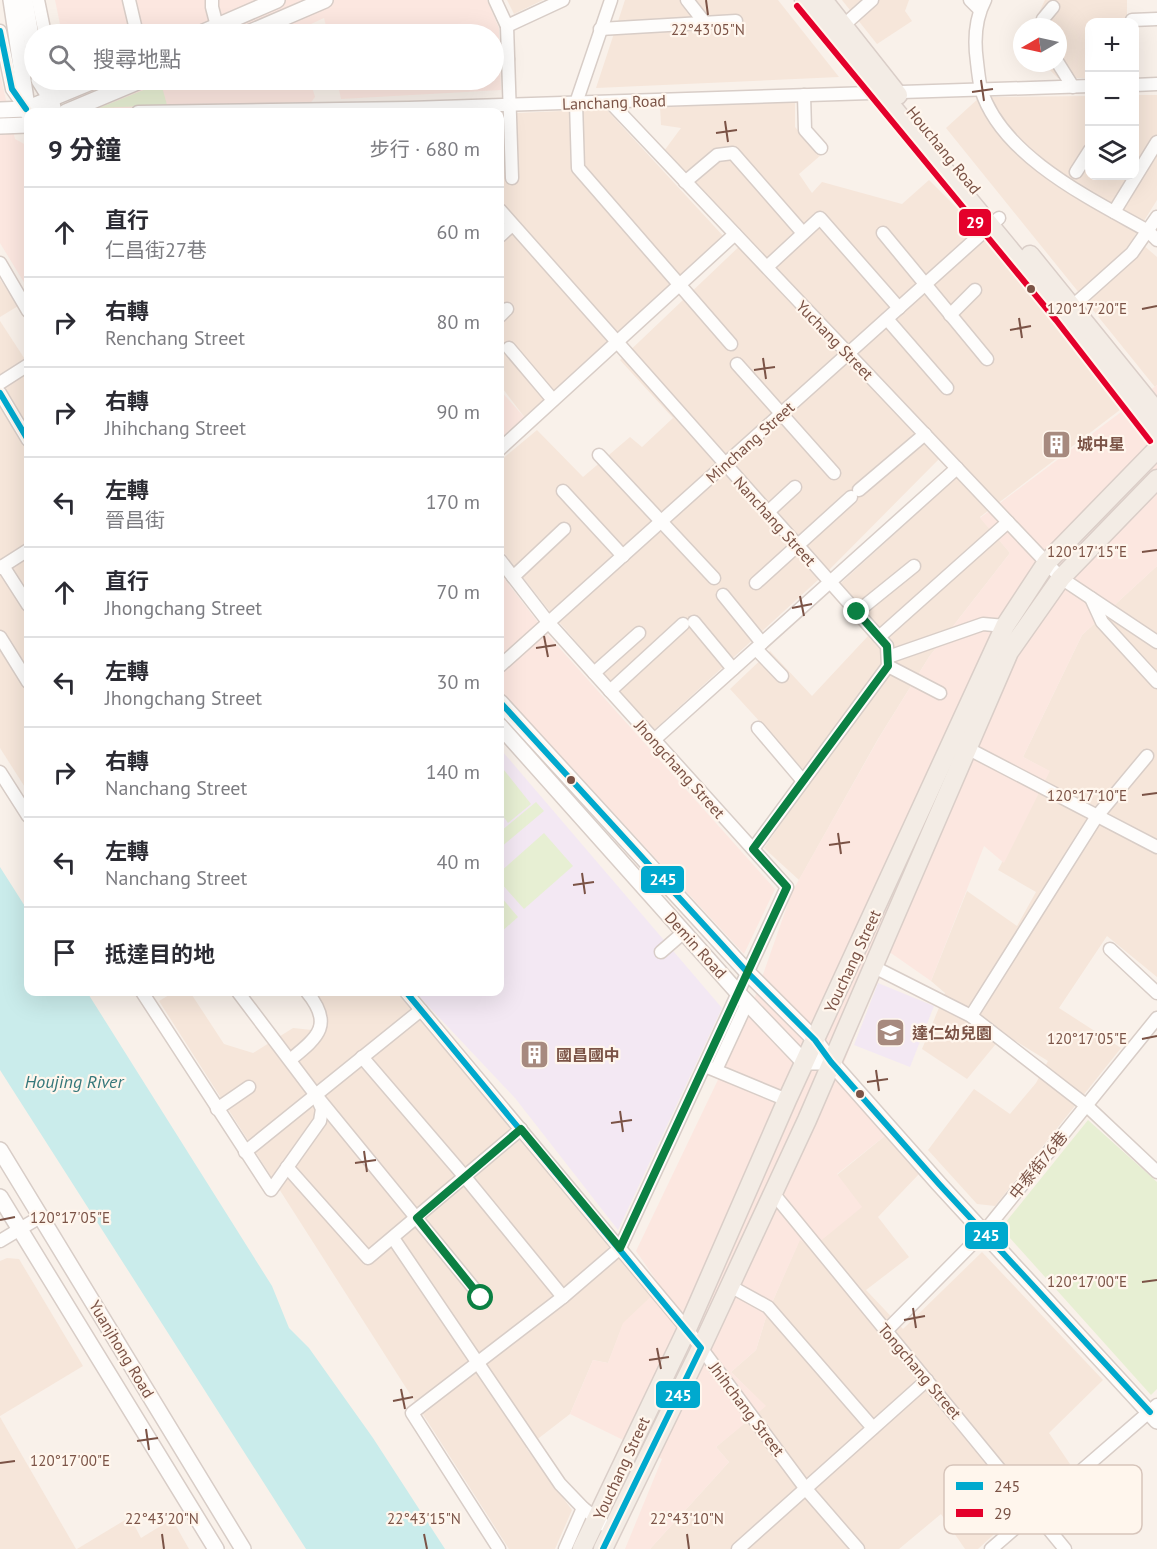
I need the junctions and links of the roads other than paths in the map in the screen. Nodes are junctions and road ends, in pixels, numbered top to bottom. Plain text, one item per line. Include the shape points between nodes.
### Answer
1 (11, 0) edge
2 (25, 0) edge
3 (38, 0) edge
4 (129, 0) edge
5 (277, 0) edge
6 (325, 0) edge
7 (495, 0) edge
8 (563, 0) edge
9 (611, 0) edge
10 (687, 0) edge
11 (804, 0) edge
12 (823, 0) edge
13 (872, 0) edge
14 (970, 0) edge
15 (213, 2) edge
16 (982, 5) edge
17 (1053, 7) dead end
18 (1044, 18) edge
19 (1157, 18) edge
20 (1139, 19) edge
21 (736, 21) dead end
22 (705, 23) junction
23 (29, 24) edge
24 (43, 24) edge
25 (135, 24) edge
26 (217, 24) edge
27 (231, 24) edge
28 (269, 24) edge
29 (844, 25) junction
30 (507, 26) junction
31 (600, 29) junction
32 (0, 31) edge
33 (507, 59) joint
34 (1063, 72) edge
35 (24, 78) edge
36 (1157, 84) edge
37 (1139, 85) edge
38 (1085, 86) edge
39 (1072, 87) junction
40 (25, 90) edge
41 (44, 90) edge
42 (53, 90) edge
43 (79, 90) edge
44 (119, 90) edge
45 (981, 90) junction
46 (889, 93) junction
47 (804, 95) junction
48 (609, 102) junction
49 (576, 103) junction
50 (509, 105) junction
51 (52, 106) edge
52 (25, 108) edge
53 (27, 108) edge
54 (76, 108) edge
55 (459, 108) edge
56 (0, 110) edge
57 (24, 111) edge
58 (24, 125) edge
59 (0, 126) edge
60 (1157, 142) edge
61 (821, 148) dead end
62 (1085, 157) edge
63 (1076, 172) dead end
64 (512, 178) dead end
65 (685, 182) junction
66 (1114, 212) junction
67 (504, 215) edge
68 (1157, 217) edge
69 (995, 222) junction
70 (512, 225) junction
71 (504, 232) edge
72 (803, 233) junction
73 (883, 233) dead end
74 (735, 234) junction
75 (1152, 236) edge
76 (0, 263) edge
77 (766, 267) junction
78 (925, 285) junction
79 (679, 286) junction
80 (975, 290) dead end
81 (24, 304) edge
82 (899, 308) junction
83 (1068, 310) junction
84 (950, 315) junction
85 (887, 319) junction
86 (617, 342) junction
87 (731, 344) dead end
88 (509, 348) dead end
89 (848, 354) junction
90 (987, 359) dead end
91 (737, 364) dead end
92 (24, 368) edge
93 (0, 383) edge
94 (947, 388) dead end
95 (0, 393) edge
96 (554, 400) junction
97 (1157, 412) edge
98 (781, 414) junction
99 (24, 433) edge
100 (925, 434) junction
101 (1157, 435) edge
102 (504, 445) edge
103 (1157, 449) edge
104 (599, 455) dead end
105 (725, 464) junction
106 (957, 468) junction
107 (834, 473) dead end
108 (1157, 479) edge
109 (795, 487) dead end
110 (563, 491) dead end
111 (768, 512) junction
112 (661, 522) junction
113 (1008, 522) junction
114 (564, 529) dead end
115 (797, 546) junction
116 (24, 553) edge
117 (623, 556) junction
118 (1047, 562) junction
119 (504, 565) edge
120 (914, 566) dead end
121 (2, 567) edge
122 (513, 577) junction
123 (714, 578) dead end
124 (1061, 578) junction
125 (756, 583) dead end
126 (830, 583) junction
127 (723, 595) dead end
128 (1091, 598) junction
129 (24, 599) edge
130 (857, 612) junction
131 (548, 622) junction
132 (1005, 626) junction
133 (1157, 627) edge
134 (639, 633) dead end
135 (879, 637) junction
136 (0, 638) edge
137 (1152, 639) edge
138 (759, 646) junction
139 (888, 661) junction
140 (504, 662) edge
141 (733, 669) junction
142 (594, 673) junction
143 (24, 676) edge
144 (782, 676) dead end
145 (1157, 682) edge
146 (610, 691) junction
147 (940, 693) dead end
148 (504, 706) edge
149 (758, 728) dead end
150 (504, 730) edge
151 (654, 740) junction
152 (951, 741) junction
153 (968, 748) junction
154 (1154, 757) edge
155 (0, 772) edge
156 (803, 781) junction
157 (24, 810) edge
158 (1097, 816) junction
159 (1157, 847) edge
160 (753, 849) junction
161 (684, 932) junction
162 (1110, 949) dead end
163 (661, 952) dead end
164 (872, 966) junction
165 (748, 973) junction
166 (1157, 993) edge
167 (145, 996) edge
168 (241, 996) edge
169 (310, 996) edge
170 (409, 996) edge
171 (743, 998) junction
172 (421, 1010) junction
173 (971, 1016) junction
174 (1157, 1018) edge
175 (815, 1040) junction
176 (362, 1058) junction
177 (290, 1060) junction
178 (804, 1062) junction
179 (831, 1062) junction
180 (711, 1068) junction
181 (249, 1087) dead end
182 (315, 1094) junction
183 (787, 1100) junction
184 (1087, 1106) junction
185 (217, 1109) junction
186 (521, 1129) junction
187 (0, 1150) edge
188 (245, 1152) junction
189 (287, 1167) junction
190 (1157, 1172) edge
191 (465, 1177) junction
192 (773, 1193) junction
193 (0, 1197) edge
194 (40, 1217) junction
195 (417, 1218) junction
196 (20, 1230) junction
197 (984, 1232) junction
198 (393, 1238) junction
199 (0, 1241) edge
200 (620, 1248) junction
201 (730, 1286) junction
202 (563, 1297) junction
203 (481, 1298) dead end
204 (687, 1329) junction
205 (886, 1331) junction
206 (701, 1348) junction
207 (478, 1363) junction
208 (927, 1380) junction
209 (1155, 1413) edge
210 (873, 1428) junction
211 (997, 1465) edge
212 (1090, 1465) edge
213 (806, 1489) junction
214 (590, 1514) junction
215 (1008, 1534) edge
216 (1053, 1534) edge
217 (611, 1540) edge
218 (584, 1545) edge
219 (216, 1549) edge
220 (242, 1549) edge
221 (499, 1549) edge
222 (565, 1549) edge
223 (603, 1549) edge
224 (738, 1549) edge
225 (858, 1549) edge
226 (991, 1549) edge
227 (1065, 1549) edge

1 - 35 street
2 - 23 street
3 - 24 street
4 - 25 street
5 - 27 street
6 - 28 street
7 - 30 street
8 - 30 street
9 - 31 street
10 - 22 street
11 - 46 main road, Houchang Road
12 - 29 main road, Houchang Road
13 - 29 street
14 - 16 street
15 - 26 street
16 - 45 street via 974,44
17 - 18 street
19 - 20 street
21 - 22 street
22 - 31 street
29 - 46 main road, Houchang Road
30 - 33 street
31 - 49 street
32 - 52 street via 12,89
33 - 50 street
34 - 39 street
36 - 37 street
38 - 39 street, Lanchang Road
39 - 45 street, Lanchang Road
40 - 53 street
41 - 51 street
42 - 51 street
43 - 51 street
44 - 54 street
45 - 46 street, Lanchang Road
45 - 66 street via 998,123 1046,172
46 - 47 street, Lanchang Road
46 - 69 main road, Houchang Road
47 - 48 street, Lanchang Road
47 - 61 street via 805,130
48 - 49 street, Lanchang Road
48 - 65 street, Yuchang Street
49 - 50 street, Lanchang Road
49 - 79 street via 578,168
50 - 55 street, Lanchang Road
50 - 64 street
56 - 57 street
58 - 59 street
60 - 66 street
62 - 63 street
65 - 72 street via 717,155 733,153
65 - 74 street, Yuchang Street
66 - 75 street
67 - 70 street, Nanchang Street
68 - 75 street
69 - 78 street, Minchang Street
69 - 83 main road, Houchang Road
70 - 71 street
70 - 86 street, Nanchang Street
72 - 77 street
72 - 82 street via 820,218
73 - 78 street
74 - 77 street, Yuchang Street
74 - 79 street
75 - 83 street
76 - 81 street
77 - 89 street, Yuchang Street
78 - 82 street, Minchang Street
78 - 84 street
79 - 86 street
79 - 87 street
80 - 84 street
82 - 85 street, Minchang Street
83 - 97 main road, Houchang Road
83 - 101 main road, Houchang Road
84 - 90 street
85 - 89 street, Minchang Street
85 - 94 street
86 - 96 street
86 - 105 street, Nanchang Street
88 - 96 street
89 - 98 street, Minchang Street
89 - 100 street, Yuchang Street
91 - 98 street
92 - 93 street
95 - 99 street
96 - 102 street
98 - 105 street, Minchang Street
98 - 107 street
100 - 106 street, Yuchang Street
100 - 115 street
103 - 118 main road, Youchang Street
104 - 112 street
105 - 111 street, Nanchang Street
105 - 112 street, Minchang Street
106 - 113 street, Yuchang Street
106 - 126 street
108 - 124 main road, Youchang Street
109 - 111 street
110 - 117 street
111 - 115 street, Nanchang Street
112 - 117 street, Minchang Street
112 - 123 street
113 - 118 street, Yuchang Street
113 - 135 street
114 - 122 street
115 - 125 street
115 - 126 street, Nanchang Street
116 - 121 street
117 - 131 street, Minchang Street
118 - 124 street, Yuchang Street
118 - 132 main road, Youchang Street
119 - 122 street, Jhongchang Street
120 - 130 street
121 - 129 street
122 - 131 street, Jhongchang Street
124 - 128 street, Yuchang Street
124 - 153 main road, Youchang Street via 1009,652
126 - 130 street, Nanchang Street
126 - 138 street
127 - 138 street
128 - 137 street, Yuchang Street
128 - 145 street via 1102,622
130 - 135 street, Nanchang Street
131 - 140 street, Minchang Street
131 - 142 street, Jhongchang Street
132 - 139 street via 983,624
132 - 152 main road, Youchang Street
133 - 137 street
134 - 142 street
135 - 139 street, Nanchang Street via 887,646
136 - 143 street
138 - 141 street
138 - 144 street
139 - 147 street
139 - 156 street
141 - 146 street via 689,623
141 - 151 street
142 - 146 street, Jhongchang Street
146 - 151 street, Jhongchang Street
148 - 165 street, Demin Road
149 - 156 street
150 - 161 street, Demin Road
151 - 160 street, Jhongchang Street
152 - 153 street
152 - 175 main road, Youchang Street
153 - 158 street
153 - 164 main road, Youchang Street
154 - 158 street
155 - 157 street
156 - 160 street
158 - 159 street
158 - 173 street
160 - 165 street, Jhongchang Street via 787,887
161 - 163 street
161 - 171 street, Demin Road
162 - 166 street
164 - 173 street
164 - 179 main road, Youchang Street
165 - 171 street, Jhongchang Street
165 - 175 street, Demin Road
167 - 185 street
168 - 177 street
169 - 177 street via 320,1008 322,1023 315,1037
170 - 172 street, Jhihchang Street
171 - 178 street, Demin Road
171 - 180 street, Jhongchang Street
172 - 176 street
172 - 186 street, Jhihchang Street
173 - 184 street
174 - 184 street, 中泰街76巷
175 - 178 main road, Youchang Street
175 - 179 street, Demin Road
176 - 182 street
176 - 191 street
177 - 182 street
178 - 179 street
178 - 183 main road, Youchang Street
179 - 192 main road, Youchang Street
179 - 197 street, Demin Road
180 - 183 street
180 - 200 street, Jhongchang Street
181 - 185 street
182 - 188 street
182 - 189 street via 322,1109 320,1121
182 - 195 street
183 - 204 main road, Youchang Street
184 - 190 street
184 - 197 street, 中泰街76巷
185 - 188 street
186 - 191 street
186 - 200 street, Jhihchang Street
187 - 194 street, Yuanjhong Road
188 - 189 street via 271,1190
189 - 198 street via 368,1258
191 - 195 street
191 - 202 street
192 - 201 main road, Youchang Street
192 - 205 street, Tongchang Street
193 - 196 street, Yuanjhong Road
194 - 196 street
194 - 220 street, Yuanjhong Road
195 - 198 street
195 - 203 street
196 - 199 street
196 - 219 street, Yuanjhong Road
197 - 205 street, 中泰街76巷
197 - 209 street, Demin Road
198 - 207 street
200 - 202 street
200 - 204 street, Jhihchang Street
201 - 206 main road, Youchang Street
201 - 210 street via 768,1307
202 - 207 street
204 - 206 street, Jhihchang Street
204 - 214 main road, Youchang Street
205 - 208 street, Tongchang Street
206 - 213 street, Jhihchang Street
206 - 217 main road, Youchang Street
207 - 214 street via 560,1484
207 - 221 street via 412,1413
208 - 210 street
208 - 211 street, Tongchang Street
209 - 212 street
210 - 213 street
213 - 224 street
213 - 225 street, Jhihchang Street
214 - 217 street
214 - 218 main road, Youchang Street
214 - 222 street
215 - 226 street
216 - 227 street, Tongchang Street
217 - 223 main road, Youchang Street

